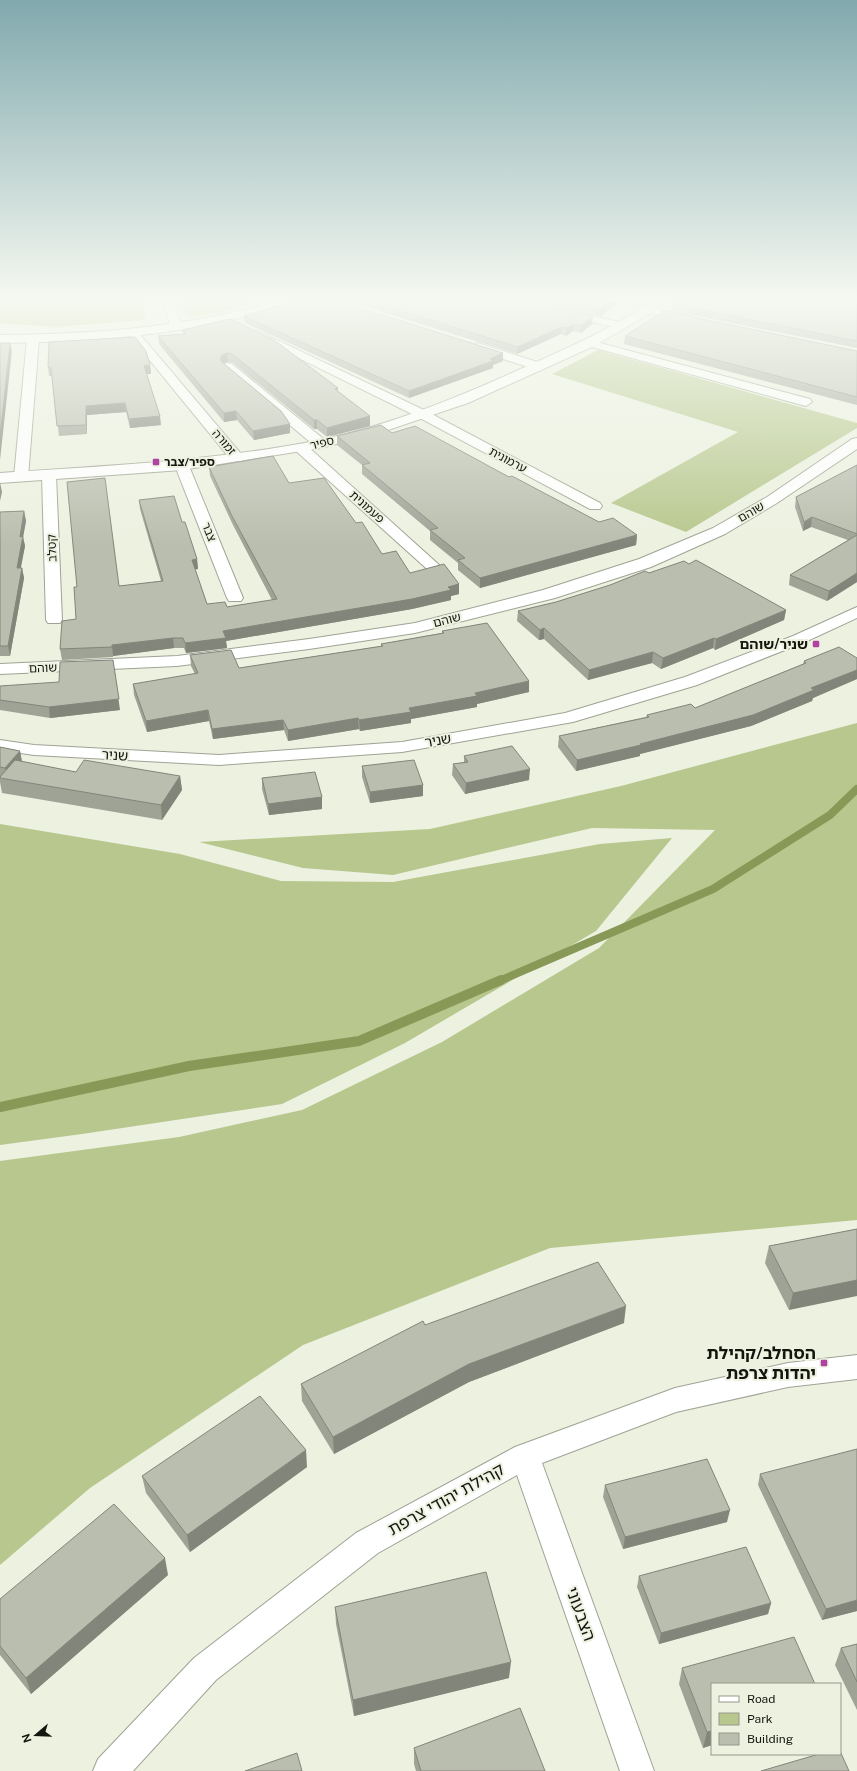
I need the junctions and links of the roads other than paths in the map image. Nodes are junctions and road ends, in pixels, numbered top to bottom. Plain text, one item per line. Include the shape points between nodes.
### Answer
1 (29, 381) edge
2 (173, 381) edge
3 (244, 381) edge
4 (353, 381) edge
5 (507, 381) edge
6 (727, 381) edge
7 (806, 402) dead end
8 (422, 414) junction
9 (857, 442) edge
10 (321, 444) junction
11 (301, 448) junction
12 (237, 458) junction
13 (182, 466) junction
14 (49, 475) junction
15 (21, 477) junction
16 (0, 478) edge
17 (595, 506) dead end
18 (432, 566) edge
19 (235, 598) dead end
20 (857, 612) edge
21 (54, 620) dead end
22 (0, 669) edge
23 (0, 745) edge
24 (857, 1367) edge
25 (525, 1456) junction
26 (110, 1771) edge
27 (637, 1771) edge

1 - 15 street
2 - 12 street, זמורה
3 - 10 street
4 - 8 street, ערמונית
5 - 8 street, ספיר
6 - 7 street
8 - 10 street, ספיר
8 - 17 street, ערמונית
9 - 22 street, שוהם via 772,500 719,531 645,563 549,594 415,628 309,644 177,661
10 - 11 street, ספיר
11 - 12 street, ספיר
11 - 18 street, פעמונית
12 - 13 street, ספיר
13 - 14 street, ספיר
13 - 19 street, צבר
14 - 15 street, ספיר
14 - 21 street, קטלב
15 - 16 street, ספיר
20 - 23 street, שניר via 799,639 691,681 566,718 402,747 219,760 34,750
24 - 25 street, קהילת יהודי צרפת via 788,1375 675,1400
25 - 26 street, קהילת יהודי צרפת via 367,1543 205,1669
25 - 27 street, הצבעוני

